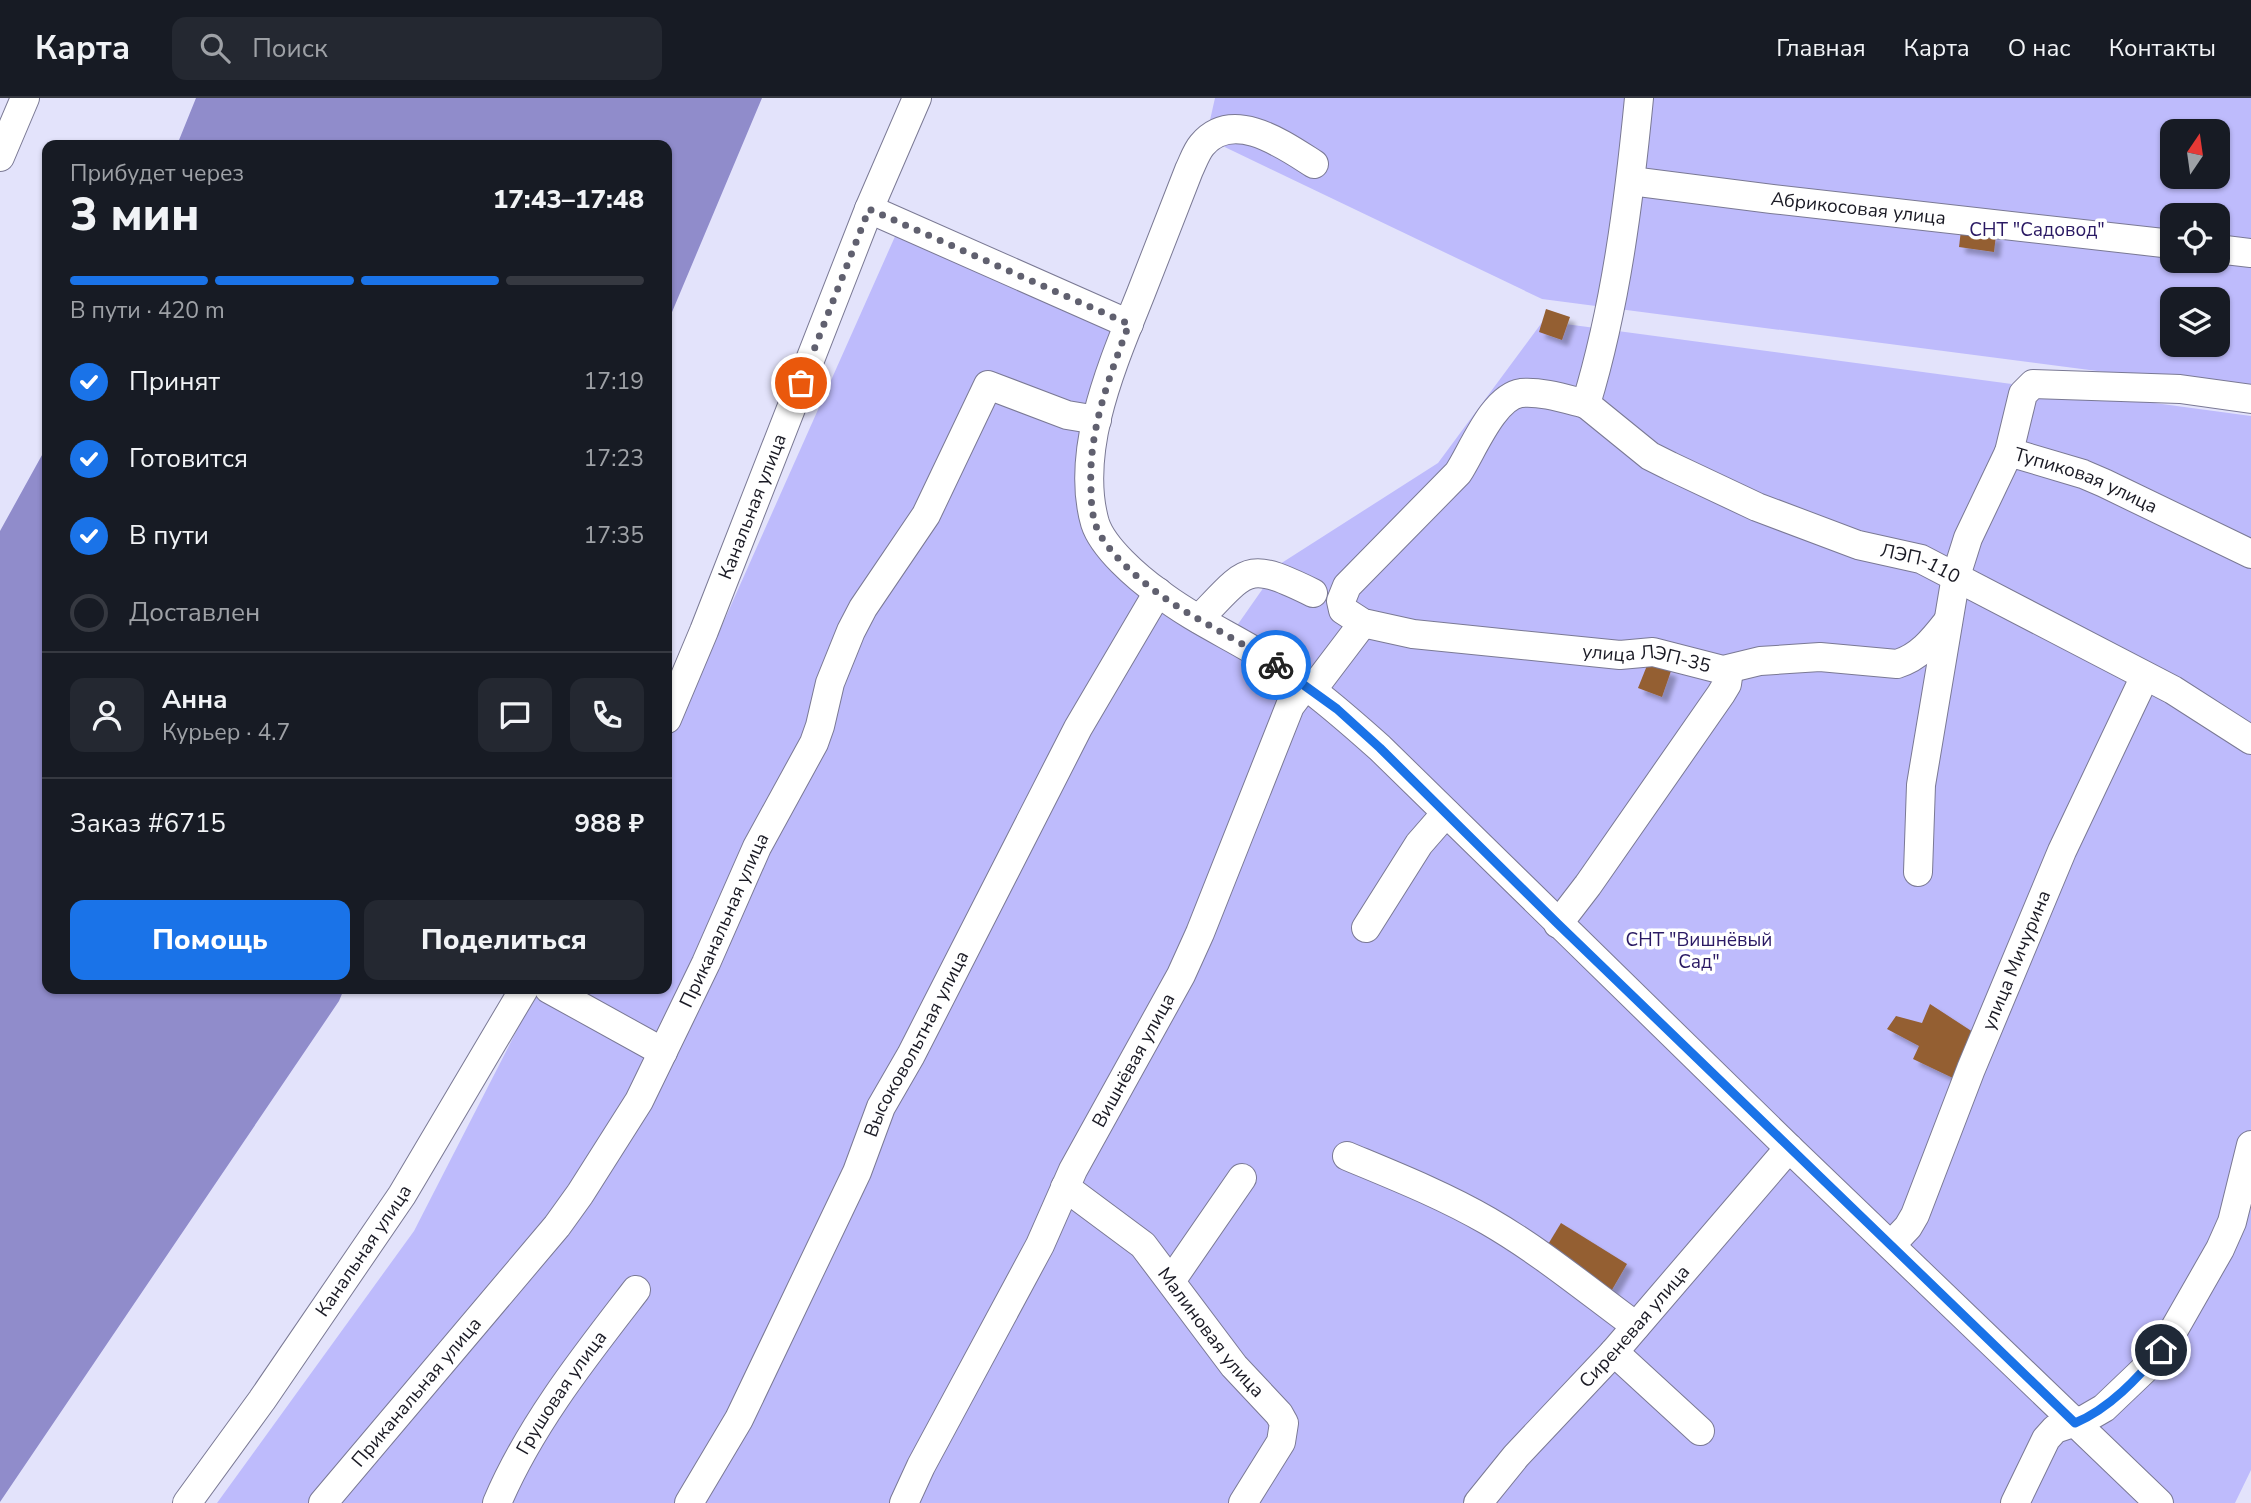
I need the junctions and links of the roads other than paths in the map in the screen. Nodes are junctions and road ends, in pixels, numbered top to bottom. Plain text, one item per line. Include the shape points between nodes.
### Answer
1 (25, 98) edge
2 (917, 98) edge
3 (1639, 98) edge
4 (0, 157) edge
5 (1314, 164) dead end
6 (1631, 181) junction
7 (869, 209) junction
8 (2160, 243) edge
9 (2230, 251) edge
10 (2251, 253) edge
11 (1129, 324) junction
12 (2251, 399) edge
13 (1586, 404) junction
14 (1097, 420) junction
15 (2009, 452) junction
16 (2251, 554) edge
17 (1956, 576) junction
18 (1157, 593) junction
19 (1313, 593) dead end
20 (1199, 619) junction
21 (1948, 621) junction
22 (1363, 623) junction
23 (1729, 670) junction
24 (2145, 676) junction
25 (1309, 688) junction
26 (672, 707) edge
27 (2251, 740) edge
28 (1446, 813) junction
29 (1917, 872) dead end
30 (1558, 924) junction
31 (1366, 928) dead end
32 (521, 994) edge
33 (558, 994) edge
34 (663, 1052) junction
35 (2251, 1145) edge
36 (1789, 1148) junction
37 (1347, 1156) dead end
38 (1242, 1178) dead end
39 (1065, 1187) junction
40 (1891, 1245) junction
41 (1171, 1281) junction
42 (636, 1290) dead end
43 (1636, 1326) junction
44 (1614, 1352) junction
45 (2075, 1423) junction
46 (1700, 1431) dead end
47 (187, 1503) edge
48 (323, 1503) edge
49 (497, 1503) edge
50 (689, 1503) edge
51 (904, 1503) edge
52 (1243, 1503) edge
53 (1478, 1503) edge
54 (2015, 1503) edge
55 (2159, 1503) edge

1 - 4 street
2 - 7 street, Канальная улица
3 - 6 street
5 - 11 street via 1270,137 1252,132 1228,130 1201,146
6 - 8 street, Абрикосовая улица
6 - 13 street via 1610,310
7 - 11 street
7 - 26 street, Канальная улица
9 - 10 street
11 - 14 street
12 - 15 street via 2180,389 2033,384 2024,394
13 - 17 street, ЛЭП-110 via 1650,456 1757,507 1858,545 1922,559
13 - 22 street via 1532,393 1505,401 1487,421 1458,473 1347,586 1343,610
14 - 18 street via 1090,472 1096,526 1104,541
14 - 34 street, Приканальная улица via 1056,411 988,385 926,515 851,631 830,683 814,743 757,847
15 - 16 street, Тупиковая улица via 2093,478
15 - 17 street, Тупиковая улица via 1968,538
17 - 21 street, Тупиковая улица
17 - 24 street, ЛЭП-110
18 - 20 street
18 - 50 street, Высоковольтная улица via 1078,728 881,1107 857,1172 739,1419
19 - 20 street via 1269,573 1247,574
20 - 25 street
21 - 23 street, улица ЛЭП-35 via 1921,652 1897,664 1820,657 1760,661
21 - 29 street, Тупиковая улица via 1921,785
22 - 23 street, улица ЛЭП-35 via 1426,636 1620,655 1653,652
22 - 25 street, Вишнёвая улица
23 - 30 street via 1721,694
24 - 27 street, ЛЭП-110
24 - 40 street, улица Мичурина via 2062,850 1915,1215
25 - 28 street via 1372,740
25 - 39 street, Вишнёвая улица via 1295,698 1282,722 1181,975
28 - 30 street
28 - 31 street via 1419,844
30 - 36 street
32 - 47 street, Канальная улица via 402,1195
33 - 34 street
34 - 48 street, Приканальная улица via 639,1101 557,1226
35 - 45 street via 2232,1222 2172,1333 2147,1367 2113,1400
36 - 40 street
36 - 43 street, Сиреневая улица
37 - 43 street via 1488,1221
38 - 41 street
39 - 41 street, Малиновая улица via 1133,1235
39 - 51 street, Вишнёвая улица via 1040,1245
40 - 45 street
41 - 52 street, Малиновая улица via 1234,1366 1284,1423 1276,1452
42 - 49 street, Грушовая улица via 540,1425
43 - 44 street, Сиреневая улица
44 - 46 street
44 - 53 street, Сиреневая улица
45 - 54 street via 2054,1429 2046,1439
45 - 55 street

